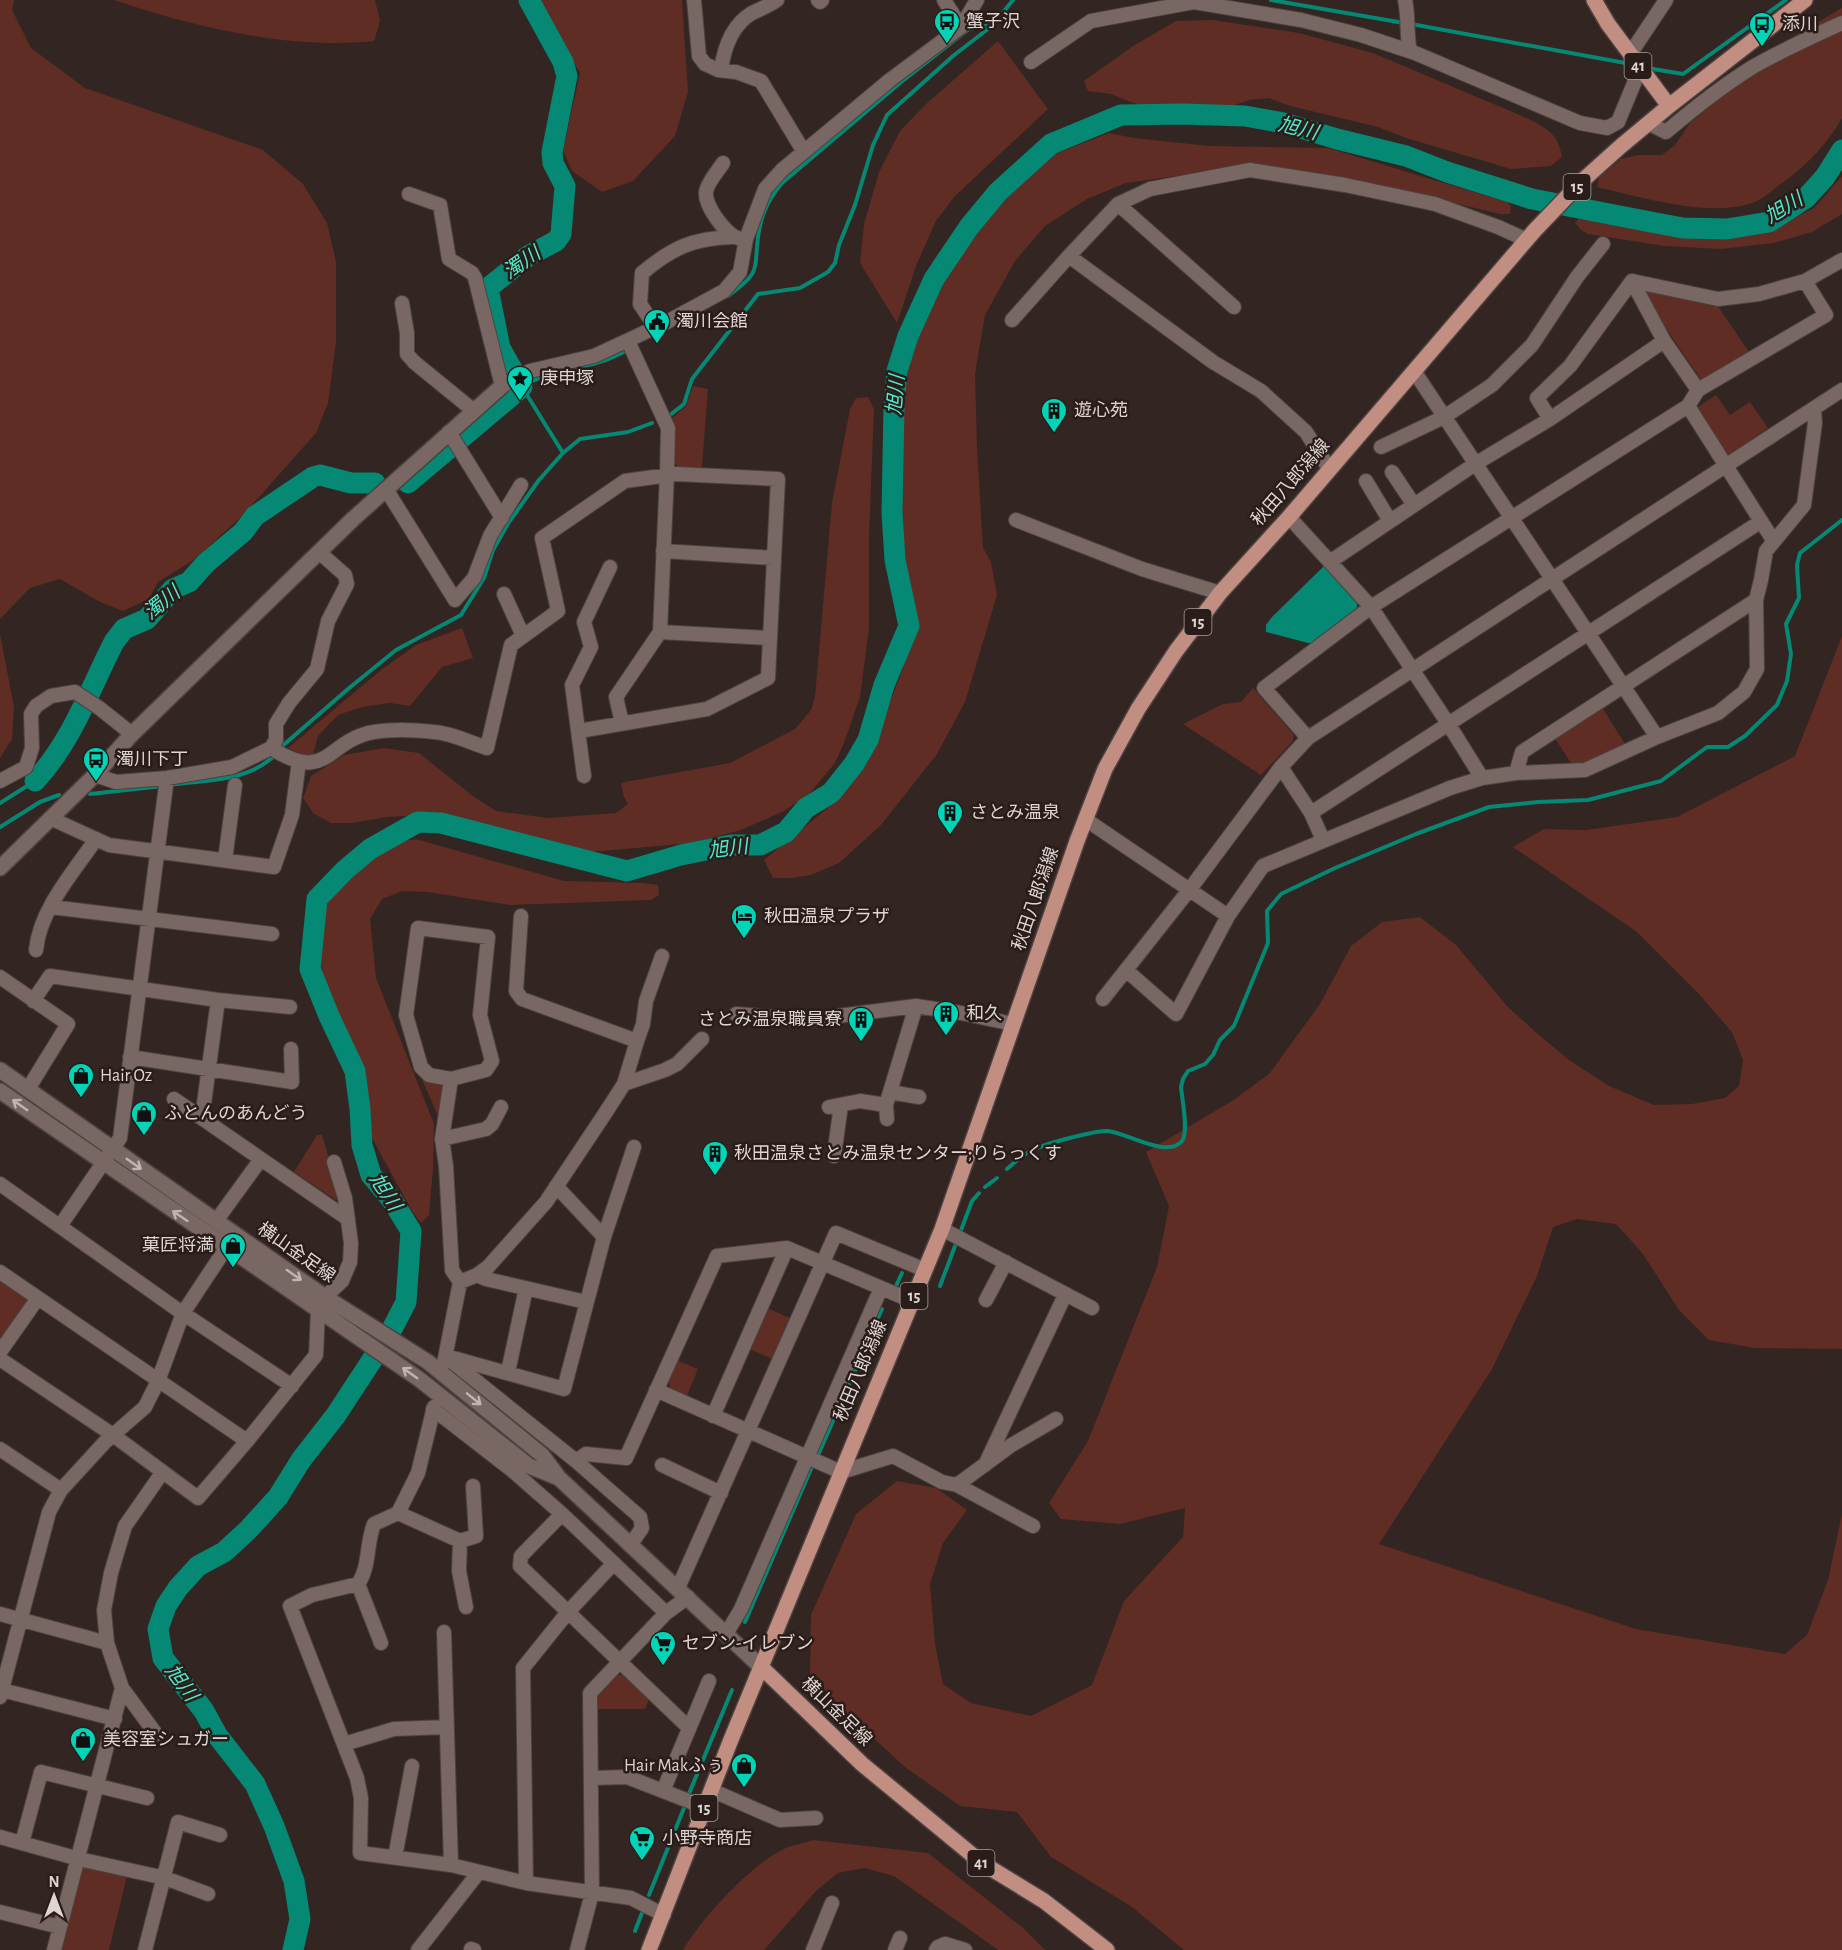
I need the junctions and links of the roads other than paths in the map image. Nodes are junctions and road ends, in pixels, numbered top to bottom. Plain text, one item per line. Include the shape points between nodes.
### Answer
1 (694, 0) edge
2 (777, 0) edge
3 (944, 0) edge
4 (977, 0) edge
5 (1405, 0) edge
6 (1594, 0) edge
7 (1666, 0) edge
8 (1805, 0) edge
9 (1842, 23) edge
10 (961, 27) junction
11 (1410, 51) junction
12 (1630, 54) junction
13 (1031, 62) dead end
14 (1640, 69) junction
15 (721, 70) junction
16 (1669, 106) junction
17 (1648, 123) junction
18 (804, 152) junction
19 (723, 164) dead end
20 (409, 194) dead end
21 (1118, 204) junction
22 (1531, 235) junction
23 (739, 238) junction
24 (1603, 244) dead end
25 (1069, 256) junction
26 (1842, 260) edge
27 (1805, 281) junction
28 (1632, 282) junction
29 (402, 303) dead end
30 (1234, 307) dead end
31 (1012, 320) dead end
32 (656, 328) junction
33 (628, 341) junction
34 (1664, 341) junction
35 (1414, 371) junction
36 (511, 381) junction
37 (1698, 390) junction
38 (1842, 390) edge
39 (1688, 406) junction
40 (1814, 409) junction
41 (474, 411) junction
42 (1444, 417) junction
43 (1550, 419) junction
44 (453, 439) junction
45 (1381, 447) dead end
46 (1475, 464) junction
47 (1726, 466) junction
48 (1330, 470) junction
49 (1392, 472) dead end
50 (667, 474) junction
51 (1366, 481) dead end
52 (521, 485) dead end
53 (386, 489) junction
54 (1414, 505) junction
55 (1289, 517) junction
56 (1512, 517) junction
57 (502, 518) junction
58 (1016, 520) dead end
59 (1390, 521) junction
60 (1760, 522) junction
61 (1773, 540) junction
62 (663, 551) junction
63 (320, 552) junction
64 (774, 558) junction
65 (1331, 561) junction
66 (610, 567) dead end
67 (1553, 579) junction
68 (1220, 593) junction
69 (504, 594) dead end
70 (1756, 600) junction
71 (1371, 607) junction
72 (660, 632) junction
73 (1588, 634) junction
74 (523, 636) junction
75 (769, 638) junction
76 (1413, 669) junction
77 (1623, 685) junction
78 (622, 723) junction
79 (1449, 724) junction
80 (579, 731) junction
81 (132, 734) junction
82 (1657, 737) junction
83 (1308, 738) junction
84 (275, 750) junction
85 (299, 761) junction
86 (1281, 767) junction
87 (1516, 773) junction
88 (96, 775) junction
89 (584, 776) dead end
90 (1482, 778) junction
91 (0, 781) edge
92 (166, 783) junction
93 (234, 785) dead end
94 (1311, 813) junction
95 (50, 818) junction
96 (1085, 819) junction
97 (96, 840) junction
98 (1323, 840) junction
99 (158, 852) junction
100 (225, 860) junction
101 (0, 868) edge
102 (1190, 889) junction
103 (51, 908) junction
104 (521, 916) dead end
105 (1228, 916) junction
106 (148, 920) junction
107 (272, 934) dead end
108 (36, 950) dead end
109 (662, 956) dead end
110 (1126, 970) junction
111 (0, 977) edge
112 (139, 989) junction
113 (1103, 999) dead end
114 (218, 1000) junction
115 (33, 1001) junction
116 (916, 1006) junction
117 (290, 1007) dead end
118 (736, 1014) dead end
119 (1013, 1024) junction
120 (702, 1039) dead end
121 (638, 1041) junction
122 (291, 1049) dead end
123 (130, 1057) junction
124 (209, 1069) junction
125 (0, 1070) edge
126 (451, 1079) junction
127 (624, 1084) junction
128 (28, 1089) junction
129 (0, 1091) edge
130 (919, 1097) dead end
131 (174, 1099) dead end
132 (888, 1105) junction
133 (501, 1107) dead end
134 (202, 1118) junction
135 (442, 1139) junction
136 (633, 1147) dead end
137 (112, 1149) junction
138 (834, 1156) dead end
139 (261, 1159) junction
140 (334, 1162) dead end
141 (103, 1164) junction
142 (0, 1184) edge
143 (556, 1186) junction
144 (348, 1219) junction
145 (216, 1221) junction
146 (60, 1226) junction
147 (954, 1234) junction
148 (604, 1237) junction
149 (226, 1248) junction
150 (786, 1248) junction
151 (822, 1262) junction
152 (1006, 1262) junction
153 (924, 1270) junction
154 (0, 1272) edge
155 (477, 1275) junction
156 (460, 1282) junction
157 (526, 1288) junction
158 (881, 1288) junction
159 (1065, 1295) junction
160 (38, 1298) junction
161 (986, 1300) dead end
162 (912, 1301) junction
163 (586, 1302) junction
164 (322, 1304) junction
165 (1092, 1308) dead end
166 (183, 1313) junction
167 (0, 1352) edge
168 (0, 1359) edge
169 (445, 1360) junction
170 (508, 1372) junction
171 (158, 1381) junction
172 (292, 1386) junction
173 (656, 1390) junction
174 (713, 1416) junction
175 (1056, 1419) dead end
176 (748, 1432) junction
177 (113, 1435) junction
178 (247, 1442) junction
179 (0, 1449) edge
180 (807, 1458) junction
181 (576, 1461) junction
182 (662, 1465) dead end
183 (985, 1465) junction
184 (841, 1472) junction
185 (162, 1473) junction
186 (559, 1478) junction
187 (957, 1485) junction
188 (473, 1486) dead end
189 (60, 1490) junction
190 (721, 1492) junction
191 (398, 1513) junction
192 (562, 1514) junction
193 (1033, 1526) dead end
194 (460, 1541) junction
195 (631, 1545) junction
196 (614, 1563) junction
197 (358, 1584) junction
198 (683, 1593) junction
199 (466, 1606) dead end
200 (568, 1611) junction
201 (666, 1613) junction
202 (0, 1614) edge
203 (21, 1620) junction
204 (444, 1632) dead end
205 (726, 1634) junction
206 (107, 1643) junction
207 (381, 1644) dead end
208 (618, 1661) junction
209 (761, 1667) junction
210 (709, 1681) dead end
211 (122, 1688) junction
212 (1, 1693) edge
213 (115, 1719) junction
214 (688, 1726) junction
215 (447, 1727) junction
216 (156, 1734) dead end
217 (344, 1744) junction
218 (412, 1766) dead end
219 (592, 1779) junction
220 (96, 1786) junction
221 (711, 1790) junction
222 (663, 1791) junction
223 (147, 1798) dead end
224 (704, 1807) junction
225 (816, 1818) dead end
226 (220, 1835) dead end
227 (0, 1837) edge
228 (22, 1843) junction
229 (395, 1857) junction
230 (79, 1859) junction
231 (451, 1865) junction
232 (479, 1872) junction
233 (165, 1878) junction
234 (526, 1883) junction
235 (592, 1893) junction
236 (208, 1894) dead end
237 (832, 1903) dead end
238 (0, 1912) edge
239 (664, 1915) junction
240 (60, 1927) junction
241 (54, 1950) edge
242 (145, 1950) edge
243 (418, 1950) edge
244 (577, 1950) edge
245 (649, 1950) edge
246 (813, 1950) edge
247 (936, 1950) edge
248 (965, 1950) edge
249 (1107, 1950) edge

1 - 15 street via 699,56 705,64
2 - 15 street via 751,14 733,31 723,51
3 - 10 street
4 - 10 street
5 - 11 street
6 - 12 main road, 41
7 - 12 street
8 - 16 main road, 秋田八郎潟線 / 15
9 - 17 street via 1750,69 1666,132
10 - 18 street
11 - 13 street via 1301,20 1194,2 1091,21
11 - 14 street via 1580,123 1607,128 1618,122
12 - 14 main road, 41
14 - 16 main road, 41
15 - 18 street via 761,81
16 - 17 main road, 秋田八郎潟線 / 15
17 - 22 main road, 秋田八郎潟線 / 15 via 1582,181
18 - 23 street via 765,189
19 - 23 street via 706,191 706,202 720,224
20 - 36 street via 440,205 449,259 475,278
21 - 22 street via 1150,189 1250,170 1345,184 1435,204
21 - 25 street
21 - 30 street
22 - 35 main road, 秋田八郎潟線 / 15
23 - 32 street via 740,272 724,291
23 - 32 street via 715,237 688,244 665,254 642,273 640,304
24 - 42 street via 1532,345 1492,385
25 - 31 street
25 - 48 street via 1213,362 1261,391 1306,432
26 - 27 street
27 - 28 street via 1759,294 1718,299
27 - 37 street via 1826,315
28 - 34 street
28 - 43 street via 1570,366 1538,398
29 - 41 street via 407,354
32 - 33 street
33 - 36 street via 594,356 530,371
33 - 50 street via 669,428
34 - 37 street
34 - 43 street
35 - 42 street
35 - 48 main road, 秋田八郎潟線 / 15
36 - 41 street
37 - 39 street
38 - 40 street
39 - 47 street
39 - 56 street
40 - 47 street
40 - 61 street via 1804,505
41 - 44 street
42 - 45 street
42 - 46 street
43 - 46 street
44 - 53 street
44 - 57 street
46 - 54 street
46 - 56 street
47 - 60 street
47 - 67 street
48 - 55 main road, 秋田八郎潟線 / 15
49 - 54 street
50 - 62 street
50 - 64 street via 778,479
50 - 74 street via 625,481 542,538 558,611
51 - 59 street
52 - 57 street
53 - 57 street via 454,600 474,578 490,536
53 - 63 street
54 - 59 street
55 - 65 street
55 - 68 main road, 秋田八郎潟線 / 15
56 - 67 street
56 - 71 street
58 - 68 street via 1142,569
59 - 65 street
60 - 61 street
60 - 73 street
61 - 70 street via 1766,551
62 - 64 street
62 - 72 street
63 - 81 street
63 - 84 street via 345,575 347,584 328,621 317,669 276,724
64 - 75 street
65 - 71 street
66 - 80 street via 584,622 591,647 572,685
67 - 73 street
67 - 76 street
68 - 96 main road, 秋田八郎潟線 / 15 via 1138,708 1105,769
69 - 74 street
70 - 77 street
70 - 82 street via 1757,669 1744,692 1718,713
71 - 76 street
71 - 83 street via 1264,688
72 - 75 street
72 - 78 street via 616,697
73 - 77 street
73 - 79 street
74 - 85 street via 511,645 487,748 436,732 373,732 351,740 315,763
75 - 78 street via 768,678 706,708
76 - 79 street
76 - 83 street
77 - 82 street
77 - 87 street via 1522,752
78 - 80 street
79 - 90 street
79 - 94 street
80 - 89 street
81 - 88 street
81 - 91 street via 75,692 51,696 31,714 32,748 26,767
82 - 87 street via 1584,770
83 - 86 street
84 - 85 street
84 - 92 street via 232,767
85 - 100 street via 292,815 274,867
86 - 94 street
86 - 102 street
87 - 90 street
88 - 92 street via 116,782
88 - 95 street
90 - 98 street
92 - 99 street
93 - 100 street
94 - 98 street
95 - 97 street
95 - 101 street
96 - 102 street
96 - 119 main road, 秋田八郎潟線 / 15
97 - 99 street
97 - 103 street
98 - 105 street via 1263,866
99 - 100 street
99 - 106 street
102 - 105 street
102 - 110 street
103 - 106 street
103 - 108 street via 38,935
104 - 121 street via 516,991 522,999
105 - 110 street via 1176,1014
106 - 107 street
106 - 112 street
109 - 121 street via 646,1001
110 - 113 street
111 - 115 street
112 - 114 street
112 - 115 street via 50,976
112 - 123 street
114 - 117 street
114 - 124 street
115 - 128 street via 68,1024
116 - 118 street via 807,1020
116 - 119 street
116 - 132 street
119 - 147 main road, 秋田八郎潟線 / 15
120 - 127 street via 677,1064
121 - 127 street
122 - 124 street via 292,1082
123 - 124 street
123 - 137 street via 120,1138
124 - 134 street
125 - 128 street, 横山金足線
126 - 126 street via 486,1070 492,1061 480,1015 488,937 418,928 406,1015 421,1067 429,1075
126 - 135 street
127 - 143 street
128 - 137 street, 横山金足線
141 -> 129 street, 横山金足線
130 - 132 street
131 - 134 street
132 - 138 street via 860,1101 835,1106
133 - 135 street via 486,1129
134 - 139 street
135 - 156 street via 452,1270
136 - 148 street
137 - 141 street
137 -> 145 street, 横山金足線
139 - 144 street
139 - 145 street
140 - 144 street
141 - 146 street
149 -> 141 street, 横山金足線
142 - 146 street
143 - 148 street
143 - 155 street via 546,1202
144 - 164 street via 350,1262 342,1281
145 -> 164 street, 横山金足線
146 - 166 street
147 - 152 street
147 - 153 main road, 秋田八郎潟線 / 15
148 - 163 street
149 - 164 street, 横山金足線
149 - 166 street
150 - 151 street
150 - 173 street via 717,1256
150 - 174 street
151 - 153 street via 836,1233
151 - 158 street
151 - 176 street
152 - 159 street
152 - 161 street
153 - 162 main road, 秋田八郎潟線 / 15
154 - 160 street
155 - 156 street
155 - 157 street
156 - 169 street
157 - 163 street
157 - 170 street
158 - 162 street
158 - 180 street
159 - 165 street
159 - 183 street
160 - 167 street
160 - 171 street
162 - 184 main road, 秋田八郎潟線 / 15
163 - 170 street via 564,1389
164 - 172 street via 316,1355
186 -> 164 street, 横山金足線 via 529,1466
164 -> 186 street, 横山金足線 via 344,1308 428,1362 542,1455
166 - 171 street
166 - 172 street
168 - 177 street
169 - 170 street
169 - 181 street
171 - 177 street via 145,1407
171 - 178 street
172 - 178 street
173 - 174 street
173 - 181 street via 626,1458 586,1454
174 - 176 street
175 - 183 street
176 - 180 street
176 - 190 street
177 - 185 street
177 - 189 street
178 - 185 street via 198,1498
179 - 189 street
180 - 184 street
180 - 205 street via 741,1609
181 - 195 street via 640,1517 642,1528
182 - 190 street
183 - 187 street
184 - 187 street via 893,1456 942,1482
184 - 209 main road, 秋田八郎潟線 / 15
185 - 206 street via 125,1526 104,1610
186 - 195 street, 横山金足線
187 - 193 street
188 - 194 street via 476,1536
189 - 203 street via 49,1512
190 - 198 street
191 - 192 street via 418,1473 434,1408
191 - 194 street
191 - 197 street via 374,1524 364,1575
192 - 196 street
192 - 200 street via 521,1556 520,1566
194 - 199 street via 459,1571
195 - 198 street, 横山金足線
196 - 200 street
196 - 201 street
197 - 207 street
197 - 217 street via 312,1595 290,1606
198 - 201 street
198 - 205 street, 横山金足線
200 - 208 street
200 - 234 street via 523,1668
201 - 208 street
202 - 203 street
203 - 206 street
203 - 212 street
204 - 215 street
205 - 209 street, 横山金足線
206 - 211 street
208 - 214 street
208 - 219 street via 590,1693
209 - 221 main road, 秋田八郎潟線 / 15
209 - 249 main road, 横山金足線 / 41 via 862,1764 982,1863 1044,1901
210 - 214 street
211 - 213 street
211 - 216 street
212 - 213 street
213 - 220 street
214 - 222 street
215 - 217 street via 394,1729
215 - 231 street
217 - 229 street via 361,1798 360,1852
218 - 229 street
219 - 222 street via 627,1777
219 - 235 street
220 - 223 street
220 - 228 street via 41,1772
220 - 230 street
221 - 224 main road, 秋田八郎潟線 / 15
221 - 225 street via 780,1820
222 - 224 street
224 - 239 main road, 秋田八郎潟線 / 15
226 - 233 street via 178,1821
227 - 228 street
228 - 230 street
229 - 231 street
230 - 233 street
230 - 240 street
231 - 232 street
232 - 234 street
232 - 243 street
233 - 236 street
233 - 242 street
234 - 235 street
235 - 239 street via 631,1898
235 - 244 street
237 - 246 street
238 - 240 street
239 - 245 main road, 秋田八郎潟線 / 15
240 - 241 street
247 - 248 street via 945,1944

